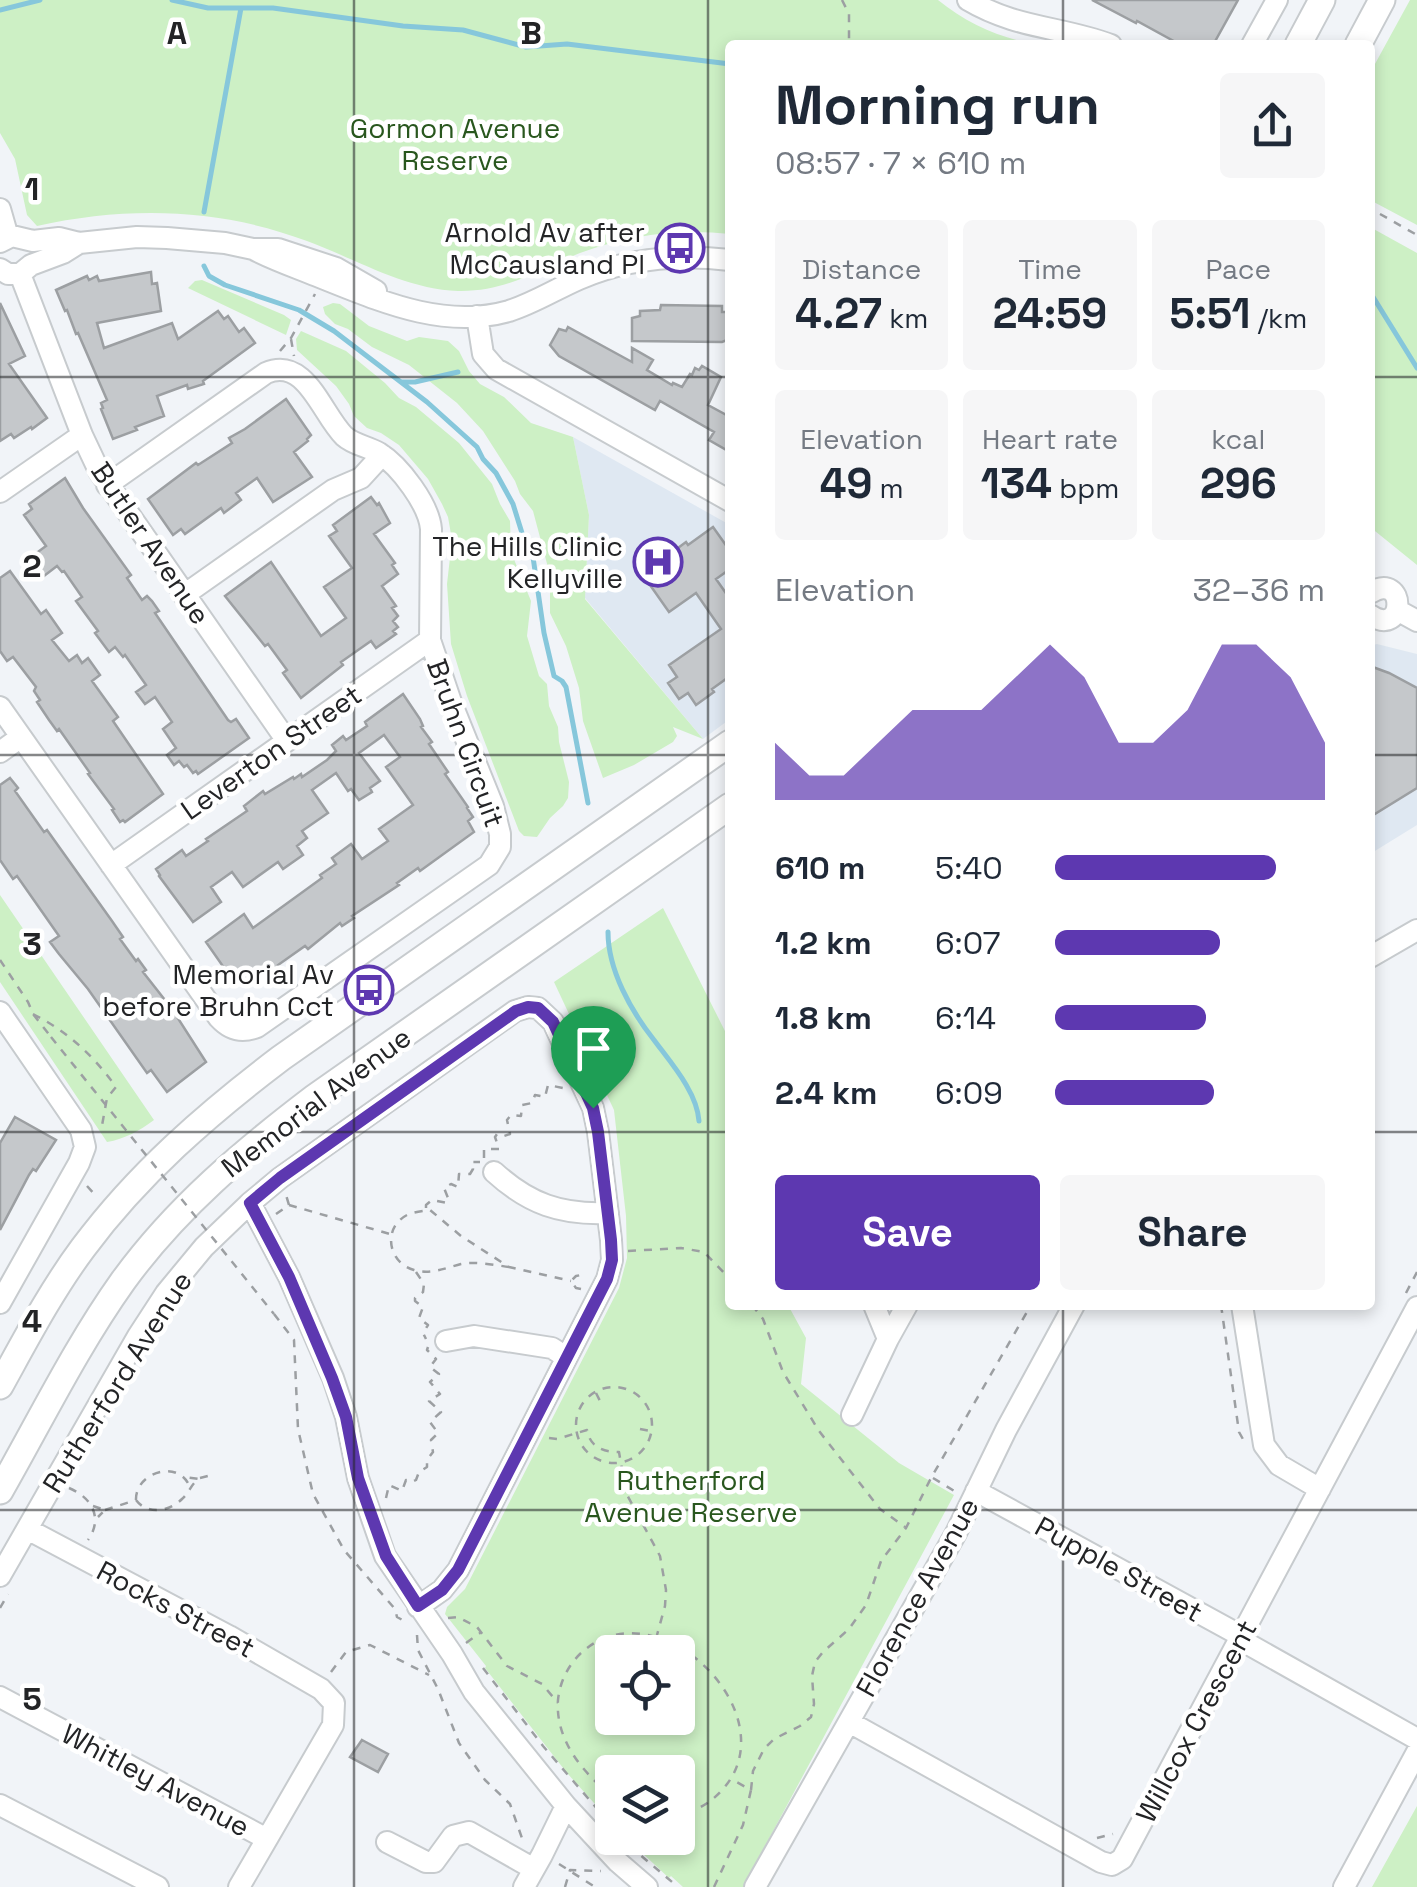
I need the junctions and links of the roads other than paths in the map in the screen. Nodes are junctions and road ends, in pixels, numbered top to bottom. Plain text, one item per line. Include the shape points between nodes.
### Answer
1 (968, 0) edge
2 (1277, 0) edge
3 (1322, 0) edge
4 (1382, 0) edge
5 (1095, 40) edge
6 (1255, 40) edge
7 (1301, 40) edge
8 (1361, 40) edge
9 (0, 209) edge
10 (10, 239) edge
11 (79, 243) junction
12 (725, 260) edge
13 (11, 270) edge
14 (477, 316) junction
15 (82, 434) junction
16 (382, 455) junction
17 (108, 485) junction
18 (0, 492) edge
19 (725, 498) edge
20 (1375, 590) edge
21 (184, 595) junction
22 (1397, 610) junction
23 (1375, 619) edge
24 (1417, 620) edge
25 (430, 640) junction
26 (0, 707) edge
27 (21, 737) junction
28 (287, 741) junction
29 (725, 747) edge
30 (0, 752) edge
31 (725, 810) edge
32 (111, 865) junction
33 (1417, 930) edge
34 (1375, 955) edge
35 (0, 1012) edge
36 (494, 1172) dead end
37 (250, 1203) junction
38 (608, 1213) junction
39 (0, 1303) edge
40 (1408, 1306) edge
41 (876, 1310) edge
42 (905, 1310) edge
43 (1071, 1310) edge
44 (1243, 1310) edge
45 (888, 1338) junction
46 (446, 1341) dead end
47 (566, 1357) junction
48 (0, 1386) edge
49 (852, 1414) dead end
50 (1320, 1488) junction
51 (0, 1491) edge
52 (976, 1491) junction
53 (27, 1529) junction
54 (0, 1576) edge
55 (418, 1606) junction
56 (1240, 1637) junction
57 (321, 1690) joint
58 (0, 1696) edge
59 (849, 1722) junction
60 (1417, 1739) edge
61 (1417, 1752) edge
62 (0, 1805) edge
63 (566, 1806) junction
64 (267, 1839) junction
65 (388, 1842) dead end
66 (529, 1878) edge
67 (158, 1887) edge
68 (239, 1887) edge
69 (647, 1887) edge
70 (756, 1887) edge
71 (1344, 1887) edge

1 - 5 street via 1013,22
2 - 6 street
3 - 7 main road
4 - 8 main road
9 - 10 street, Butler Avenue
10 - 11 street
10 - 13 street, Butler Avenue via 33,250
11 - 13 street
11 - 14 street via 166,238 278,249 327,264 389,303 438,316
12 - 14 street via 625,264 525,306
13 - 15 street, Butler Avenue
14 - 19 street via 480,348 496,369
15 - 17 street, Butler Avenue
15 - 18 street
16 - 17 street, Bruhn Circuit via 348,440 302,378 278,369
16 - 21 street via 361,478 333,490
16 - 25 street, Bruhn Circuit via 428,515
17 - 21 street, Butler Avenue
20 - 22 street via 1388,588
21 - 28 street, Butler Avenue
22 - 23 street
22 - 24 street
25 - 28 street, Leverton Street
25 - 32 street, Bruhn Circuit via 500,834 489,865 245,1031 219,1018
26 - 27 street, Bruhn Circuit
27 - 30 street
27 - 32 street, Bruhn Circuit
28 - 32 street, Leverton Street
29 - 48 main road, Memorial Avenue via 210,1113 156,1163 82,1249
31 - 51 main road, Memorial Avenue via 315,1097 222,1172 124,1280
33 - 34 street
35 - 39 street via 81,1130 85,1147
36 - 38 street via 546,1206
37 - 38 street, Rutherford Avenue via 528,1007 553,1022 593,1108
37 - 53 street, Rutherford Avenue via 166,1293
37 - 55 street via 332,1378 386,1556
38 - 47 street, Rutherford Avenue via 607,1279
40 - 50 street, Willcox Crescent
41 - 45 street
42 - 45 street
43 - 52 street, Florence Avenue
44 - 50 street via 1264,1444 1278,1465
45 - 49 street
46 - 47 street via 474,1336 552,1348
47 - 55 street, Rutherford Avenue via 454,1576
50 - 56 street, Willcox Crescent
52 - 56 street, Pupple Street
52 - 59 street, Florence Avenue
53 - 54 street, Rutherford Avenue
53 - 57 street, Rocks Street
55 - 63 street via 474,1692
56 - 59 street, Willcox Crescent via 1122,1859 1112,1864
56 - 60 street, Pupple Street
57 - 64 street, Whitley Avenue via 334,1702 333,1725
58 - 64 street, Whitley Avenue
59 - 70 street, Florence Avenue
61 - 71 street
62 - 67 street
63 - 66 street
63 - 69 street
64 - 68 street
65 - 66 street via 434,1862 453,1836 469,1832

